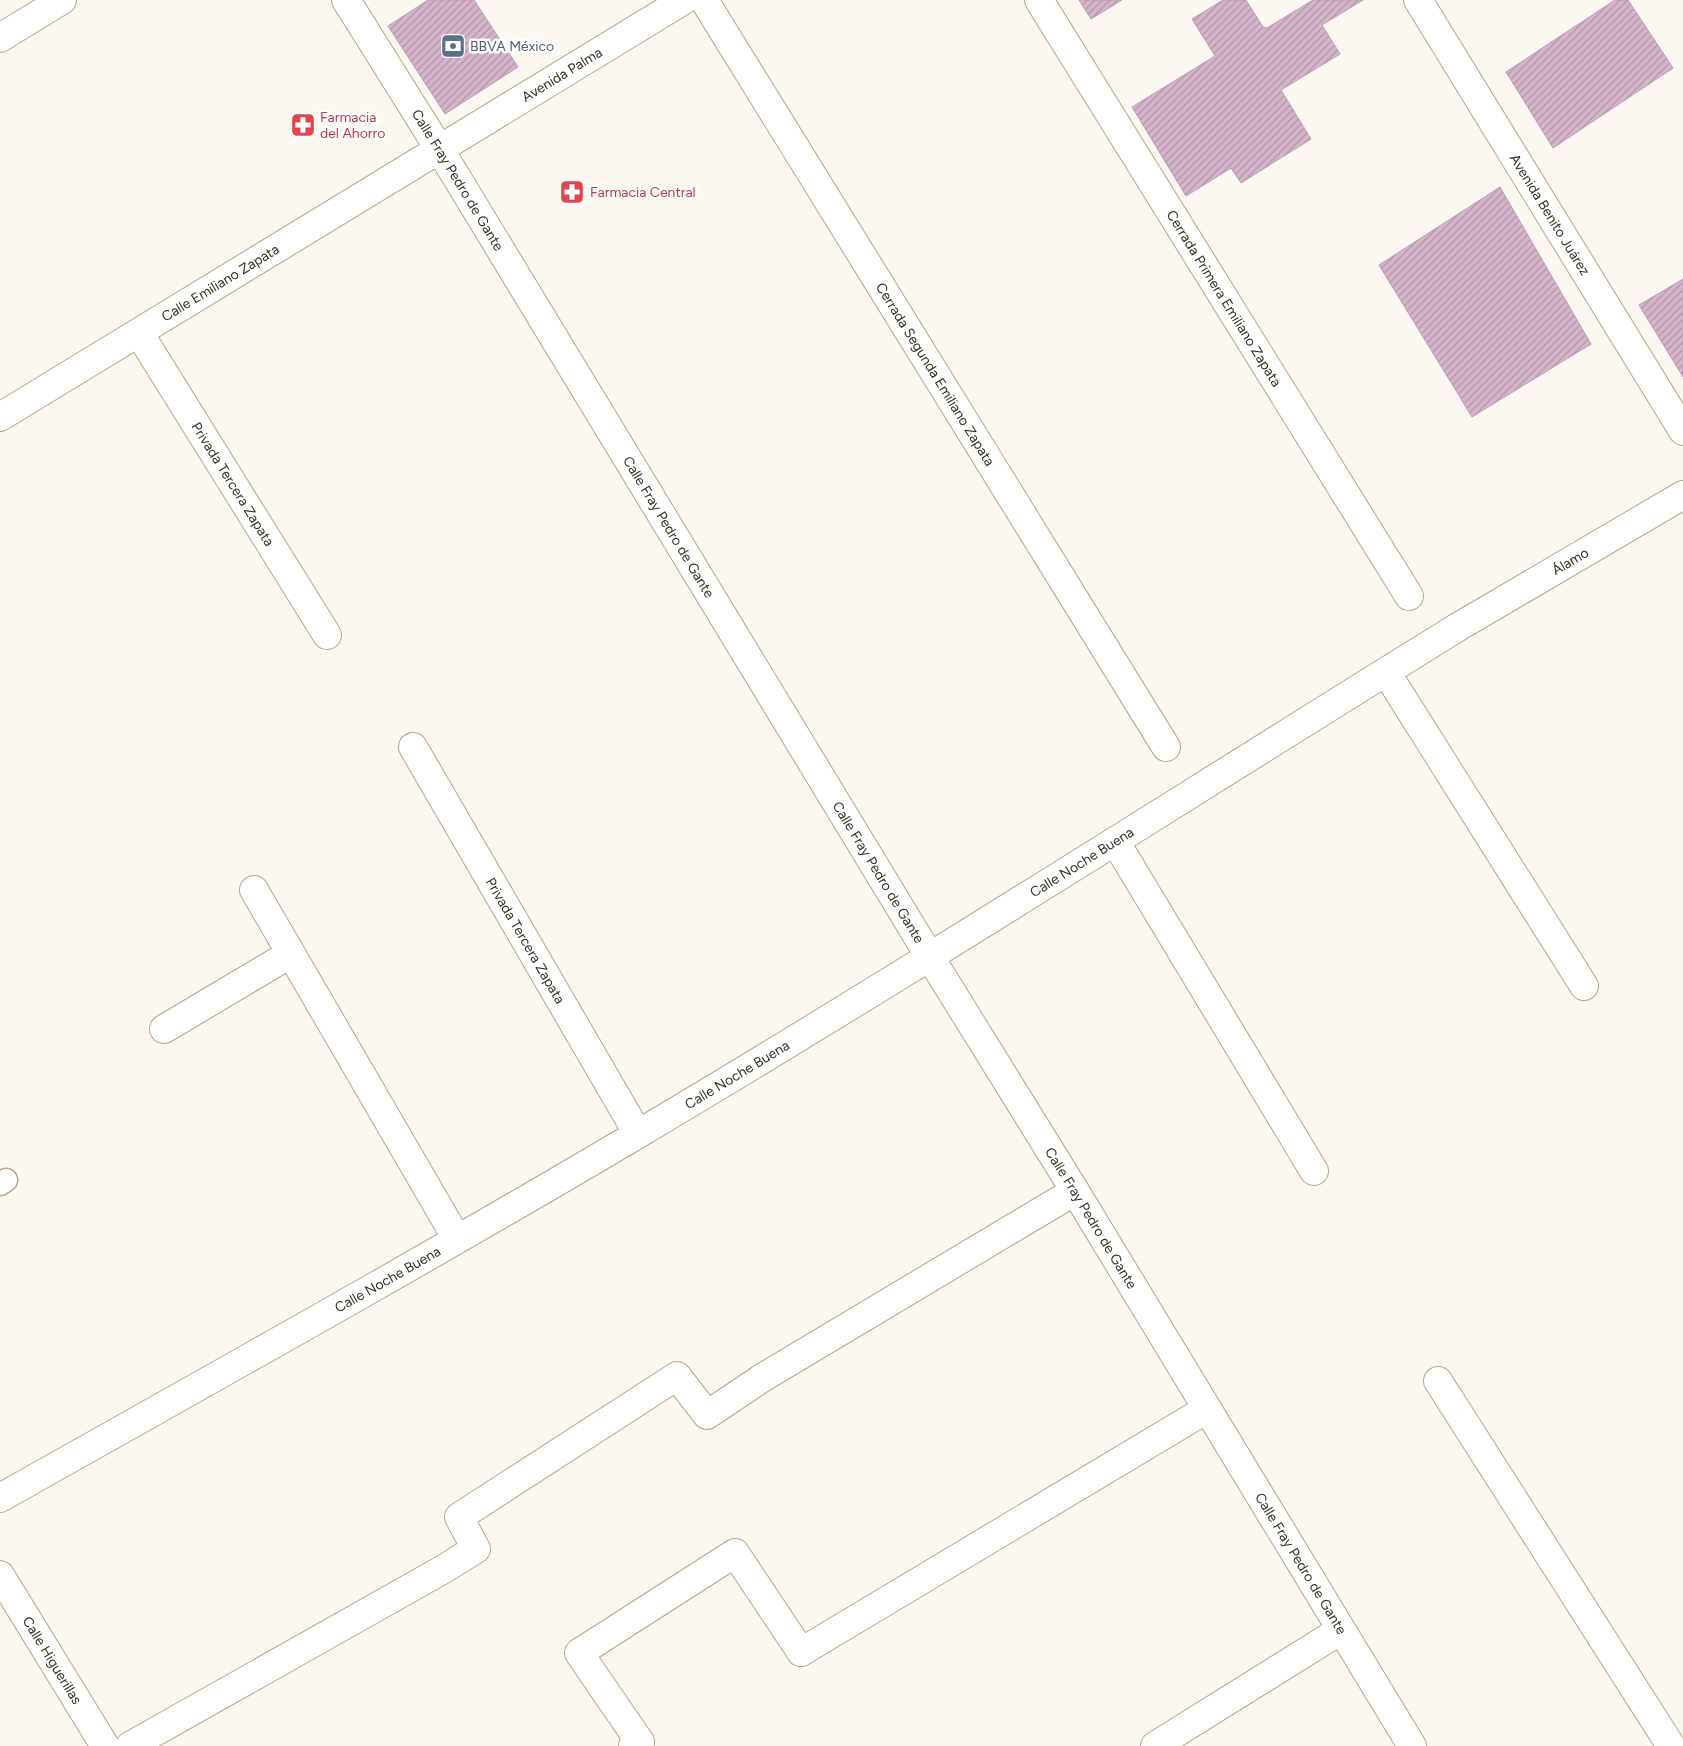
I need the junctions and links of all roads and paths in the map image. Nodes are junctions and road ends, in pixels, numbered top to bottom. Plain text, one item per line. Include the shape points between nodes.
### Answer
1 (62, 0) edge
2 (346, 0) edge
3 (684, 0) edge
4 (704, 0) edge
5 (1039, 0) edge
6 (1418, 0) edge
7 (0, 38) edge
8 (440, 150) junction
9 (139, 333) junction
10 (0, 417) edge
11 (1683, 431) edge
12 (1683, 495) edge
13 (1409, 596) dead end
14 (1458, 627) joint
15 (327, 635) dead end
16 (1386, 672) junction
17 (413, 747) dead end
18 (1166, 748) dead end
19 (1114, 841) junction
20 (254, 890) dead end
21 (290, 954) junction
22 (930, 957) junction
23 (1584, 986) dead end
24 (164, 1029) dead end
25 (638, 1134) junction
26 (1314, 1171) dead end
27 (1075, 1191) junction
28 (457, 1239) junction
29 (1438, 1381) dead end
30 (1207, 1409) junction
31 (0, 1498) edge
32 (0, 1575) edge
33 (1341, 1630) junction
34 (637, 1744) edge
35 (105, 1746) edge
36 (130, 1746) edge
37 (1155, 1746) edge
38 (1412, 1746) edge
39 (1671, 1746) edge

1 - 7 street
2 - 8 street, Calle Fray Pedro de Gante
3 - 8 street, Avenida Palma
4 - 18 street, Cerrada Segunda Emiliano Zapata
5 - 13 street, Cerrada Primera Emiliano Zapata
6 - 11 street, Avenida Benito Juárez
8 - 9 street, Calle Emiliano Zapata
8 - 22 street, Calle Fray Pedro de Gante
9 - 10 street, Calle Emiliano Zapata
9 - 15 street, Privada Tercera Zapata
12 - 14 street, Álamo
14 - 16 street, Calle Noche Buena
16 - 19 street, Calle Noche Buena
16 - 23 street
17 - 25 street, Privada Tercera Zapata
19 - 22 street, Calle Noche Buena
19 - 26 street
20 - 21 street
21 - 24 street
21 - 28 street
22 - 25 street, Calle Noche Buena
22 - 27 street, Calle Fray Pedro de Gante
25 - 28 street, Calle Noche Buena
27 - 30 street, Calle Fray Pedro de Gante
27 - 36 street via 762,1378 707,1415 677,1376 459,1518 476,1549
28 - 31 street, Calle Noche Buena
29 - 39 street
30 - 33 street, Calle Fray Pedro de Gante
30 - 34 street via 802,1652 735,1553 579,1653
32 - 35 street, Calle Higuerillas
33 - 37 street
33 - 38 street, Calle Fray Pedro de Gante

